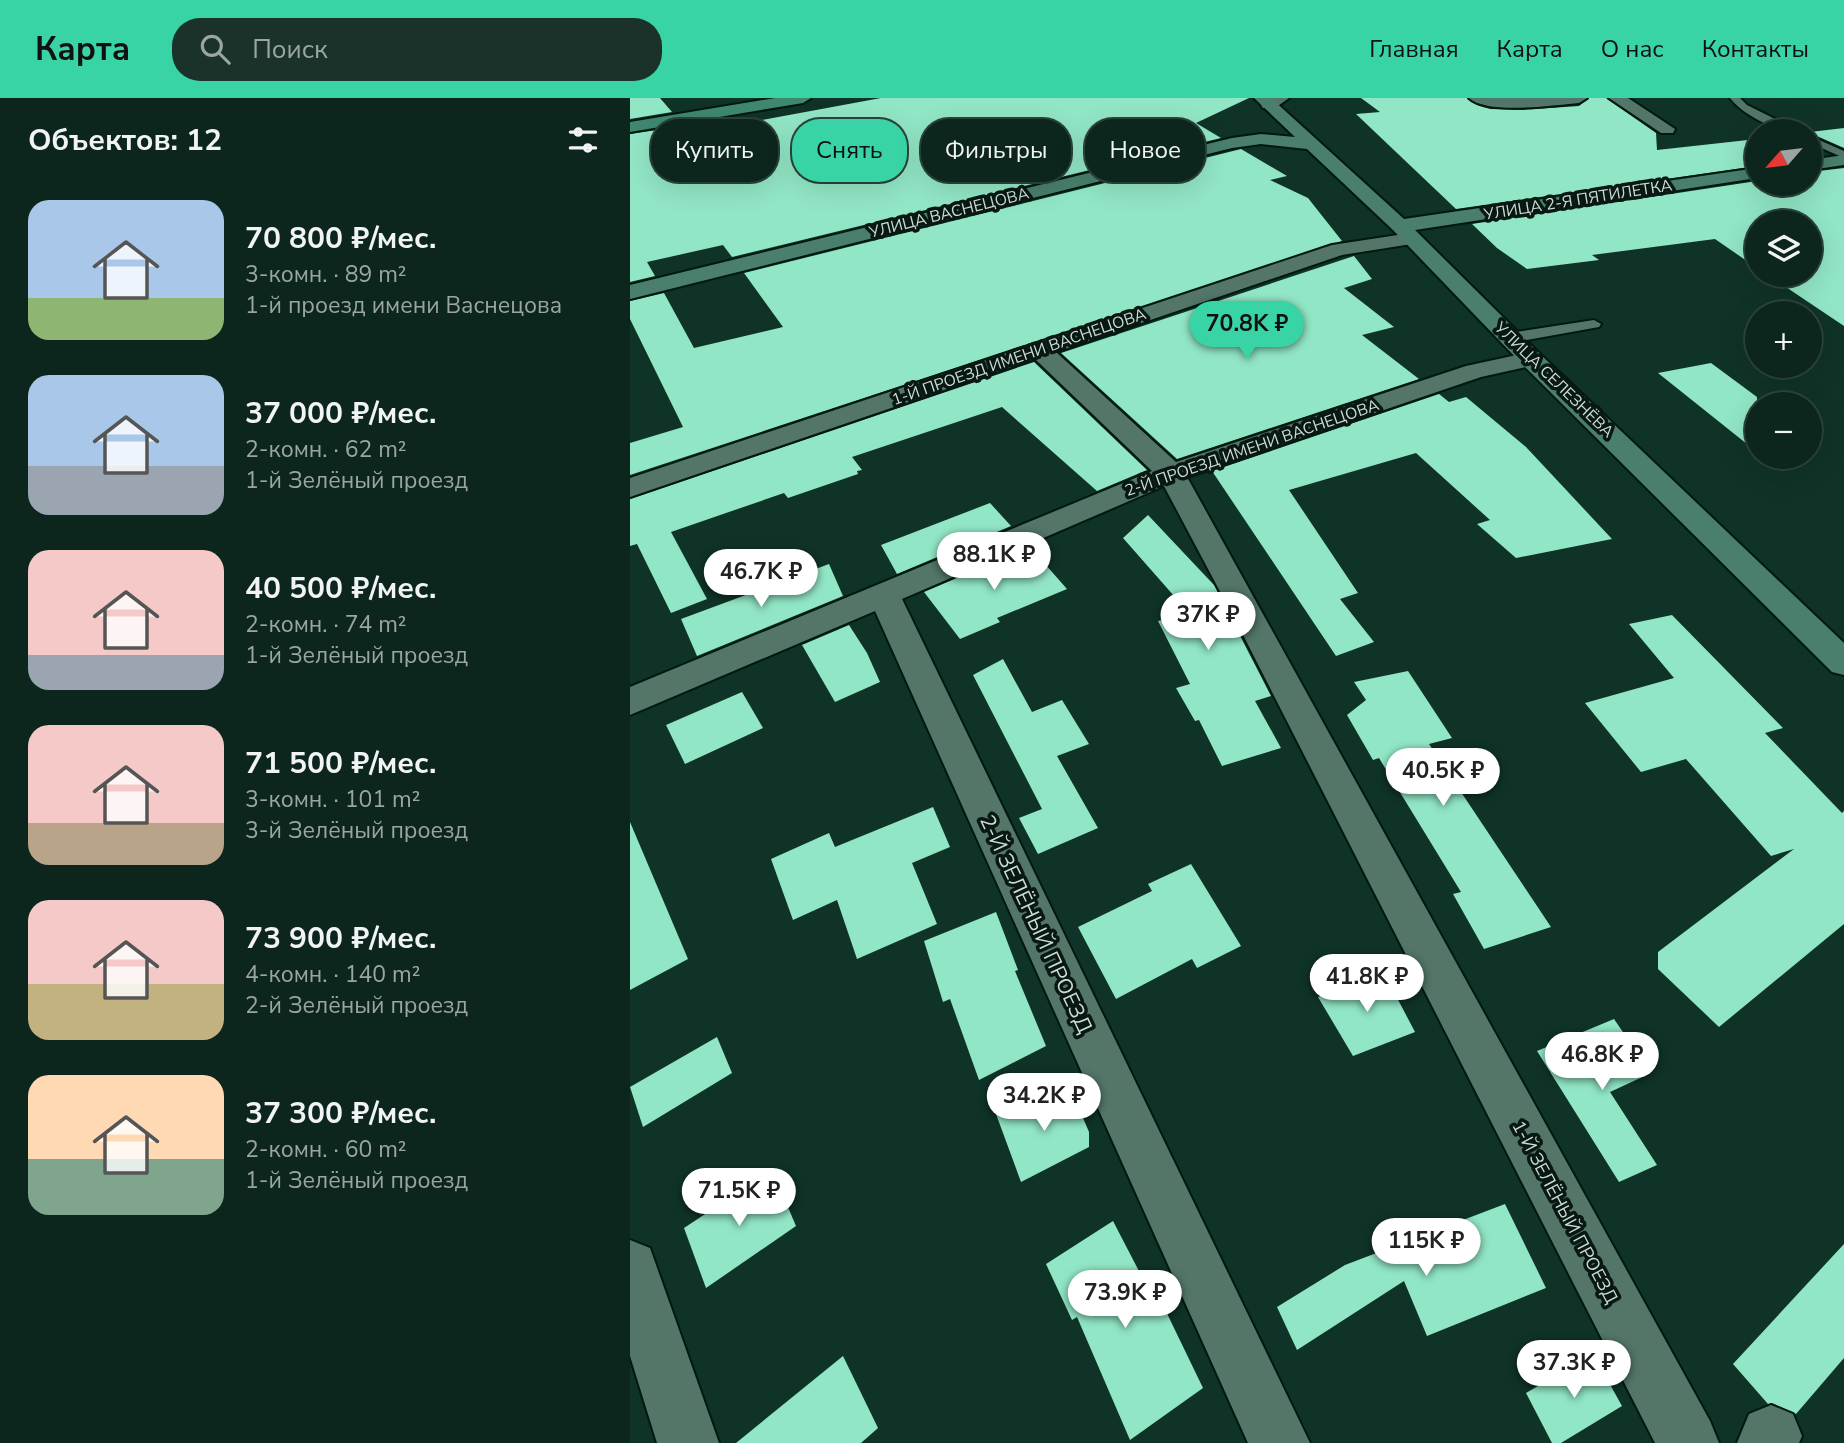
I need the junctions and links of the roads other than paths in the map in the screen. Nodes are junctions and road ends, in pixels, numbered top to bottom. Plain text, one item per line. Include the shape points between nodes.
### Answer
1 (757, 98) edge
2 (803, 98) edge
3 (1477, 98) edge
4 (1579, 98) edge
5 (1617, 98) edge
6 (1735, 98) edge
7 (1271, 100) edge
8 (630, 119) edge
9 (1768, 119) edge
10 (630, 127) edge
11 (1667, 129) dead end
12 (1310, 144) junction
13 (1822, 146) edge
14 (1844, 158) edge
15 (1822, 163) edge
16 (1745, 175) edge
17 (1405, 233) junction
18 (630, 292) edge
19 (1594, 324) dead end
20 (1510, 338) junction
21 (1039, 350) junction
22 (1531, 359) junction
23 (1171, 473) junction
24 (630, 488) edge
25 (883, 594) junction
26 (1844, 663) edge
27 (630, 702) edge
28 (630, 1268) edge
29 (688, 1443) edge
30 (1279, 1443) edge
31 (1688, 1443) edge

1 - 8 main road
2 - 10 main road
3 - 4 street via 1518,104
5 - 11 street
6 - 9 lane
7 - 12 street, УЛИЦА СЕЛЕЗНЁВА
12 - 17 street, УЛИЦА СЕЛЕЗНЁВА
12 - 18 street, УЛИЦА ВАСНЕЦОВА via 1261,139 1185,155
13 - 14 lane
14 - 15 street
16 - 17 street, УЛИЦА 2-Я ПЯТИЛЕТКА
17 - 20 street, УЛИЦА СЕЛЕЗНЁВА
17 - 21 street, 1-Й ПРОЕЗД ИМЕНИ ВАСНЕЦОВА via 1339,249
19 - 20 lane
20 - 22 street, УЛИЦА СЕЛЕЗНЁВА
21 - 23 street, 1-Й ЗЕЛЁНЫЙ ПРОЕЗД
21 - 24 street, 1-Й ПРОЕЗД ИМЕНИ ВАСНЕЦОВА
22 - 23 street, 2-Й ПРОЕЗД ИМЕНИ ВАСНЕЦОВА via 1475,370
22 - 26 street, УЛИЦА СЕЛЕЗНЁВА
23 - 25 street, 2-Й ПРОЕЗД ИМЕНИ ВАСНЕЦОВА
23 - 31 street, 1-Й ЗЕЛЁНЫЙ ПРОЕЗД
25 - 27 street, 2-Й ПРОЕЗД ИМЕНИ ВАСНЕЦОВА
25 - 30 street, 2-Й ЗЕЛЁНЫЙ ПРОЕЗД
28 - 29 street

